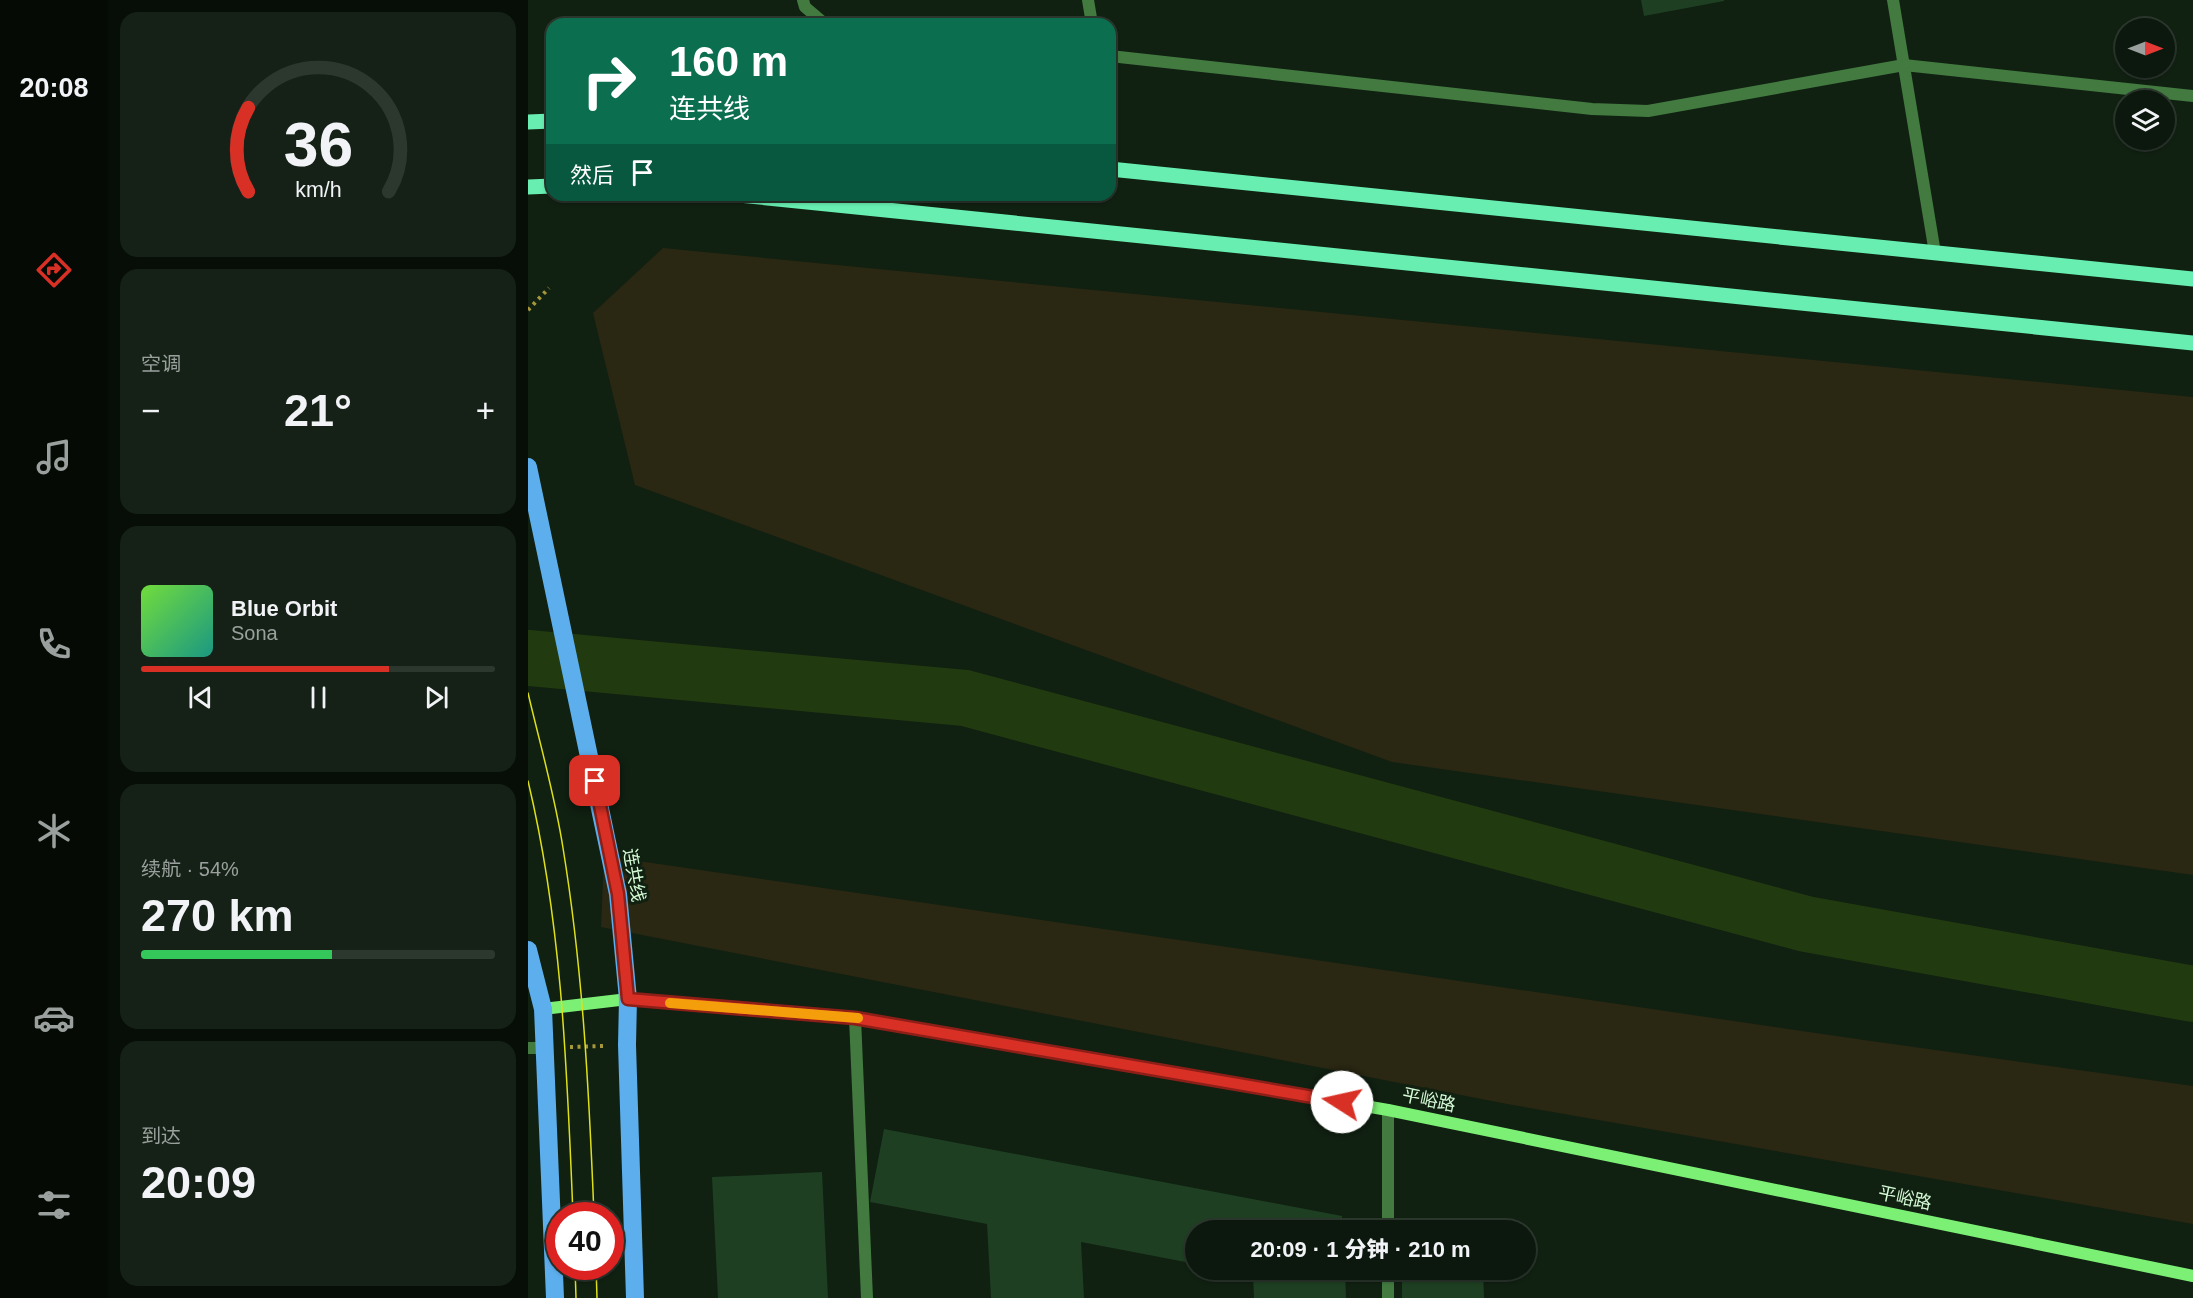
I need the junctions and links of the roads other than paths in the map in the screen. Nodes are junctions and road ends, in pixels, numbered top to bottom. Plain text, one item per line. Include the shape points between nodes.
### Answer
1 (802, 0) edge
2 (1088, 0) edge
3 (1893, 0) edge
4 (818, 18) edge
5 (1091, 18) edge
6 (1116, 57) edge
7 (1904, 65) junction
8 (2193, 96) edge
9 (546, 121) edge
10 (528, 122) edge
11 (1116, 170) edge
12 (546, 186) edge
13 (528, 187) edge
14 (798, 201) edge
15 (1935, 253) junction
16 (2193, 279) edge
17 (2193, 343) edge
18 (528, 467) edge
19 (528, 950) edge
20 (628, 999) junction
21 (543, 1009) junction
22 (855, 1018) junction
23 (536, 1048) edge
24 (1388, 1110) junction
25 (1388, 1220) edge
26 (2193, 1276) edge
27 (1388, 1280) edge
28 (555, 1298) edge
29 (635, 1298) edge
30 (867, 1298) edge
31 (1388, 1298) edge

1 - 4 street
2 - 5 street
3 - 7 street
6 - 7 street via 1592,109 1648,111
7 - 8 street
7 - 15 street
9 - 10 main road
11 - 15 main road
12 - 13 main road
14 - 17 main road
15 - 16 main road
18 - 20 highway, 连共线 via 618,894
19 - 21 highway
20 - 21 street, 平峪路
20 - 22 street, 平峪路
20 - 29 highway, 连共线
21 - 23 highway
22 - 24 street, 平峪路
22 - 30 street
23 - 28 highway
24 - 25 street
24 - 26 street, 平峪路
27 - 31 street

